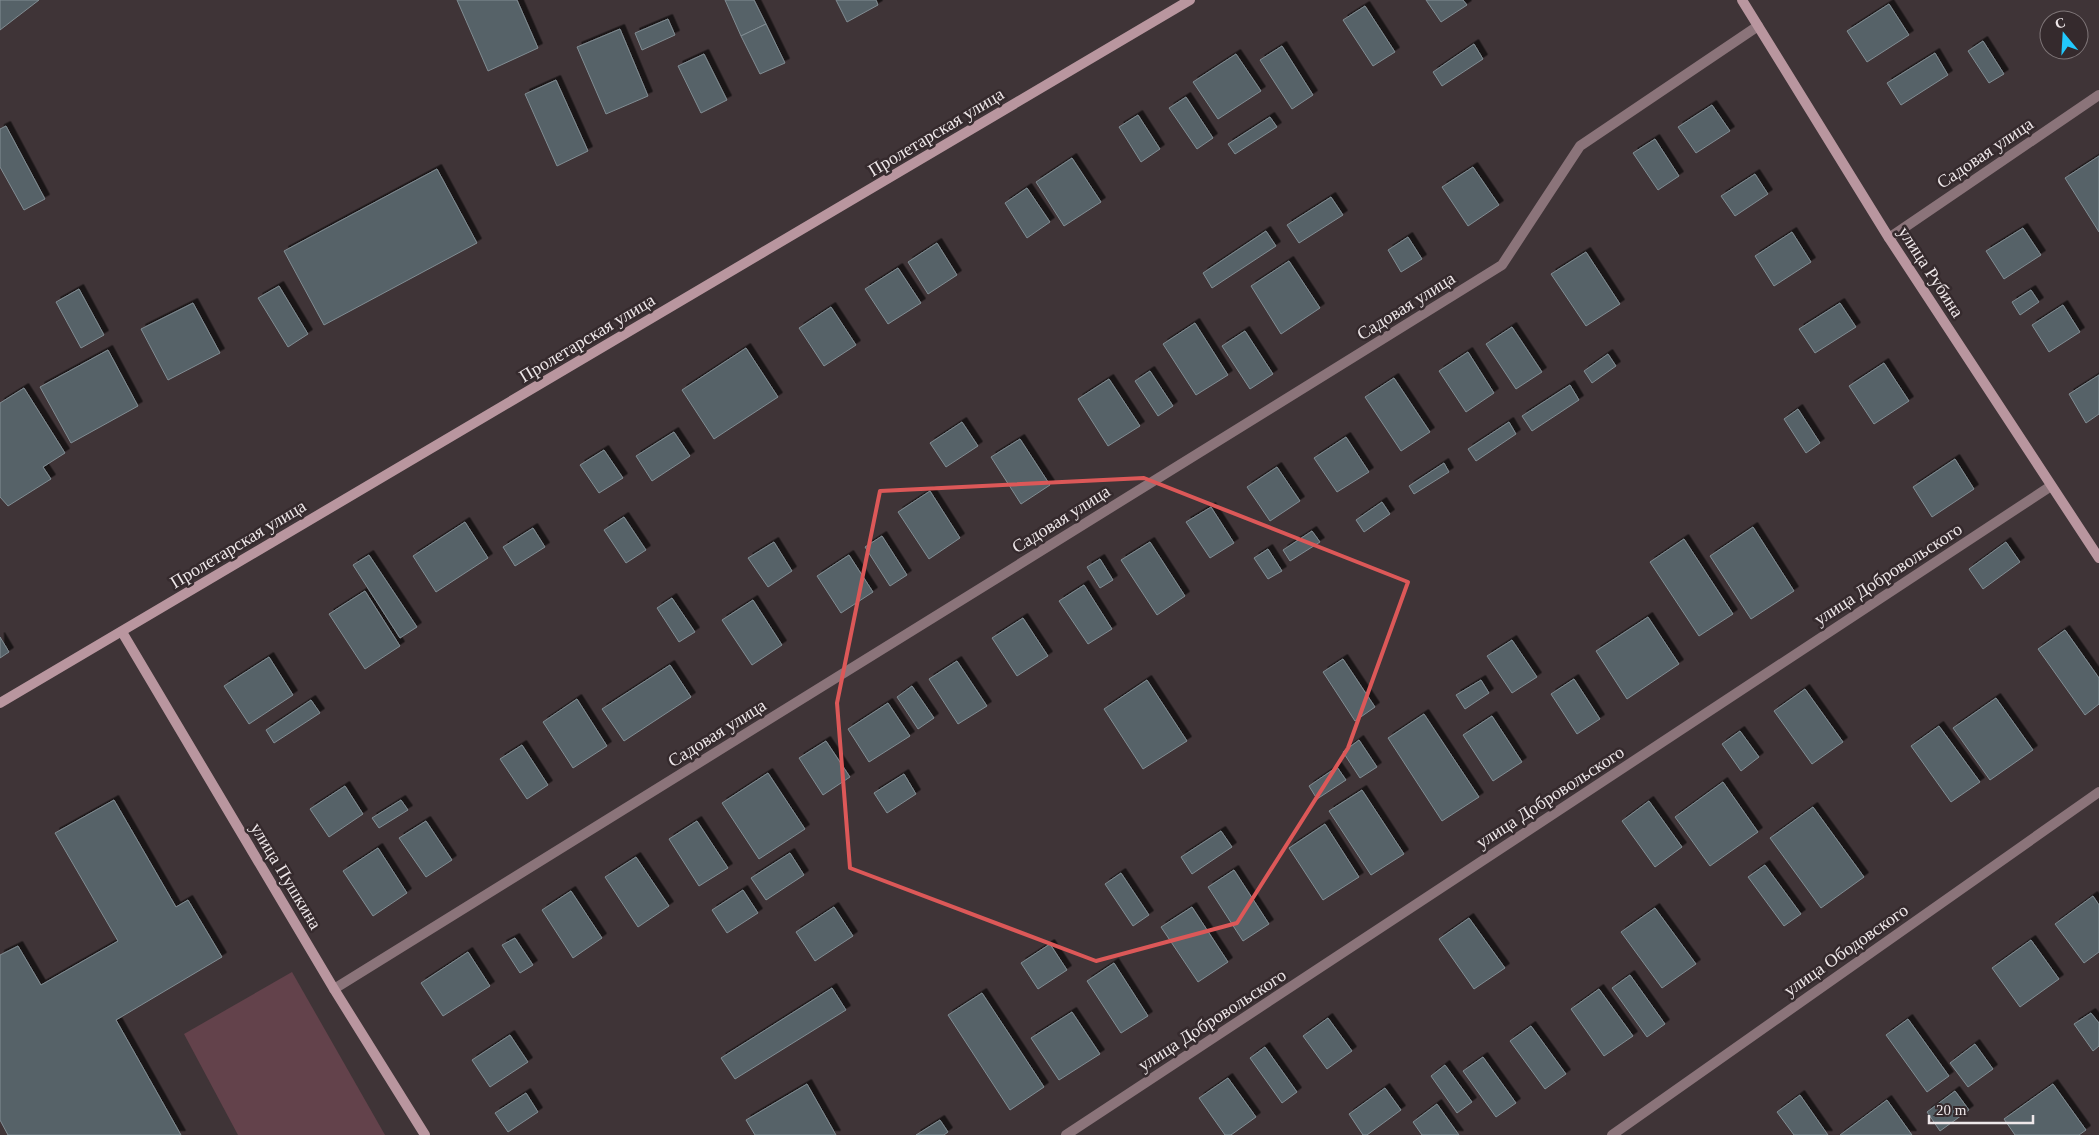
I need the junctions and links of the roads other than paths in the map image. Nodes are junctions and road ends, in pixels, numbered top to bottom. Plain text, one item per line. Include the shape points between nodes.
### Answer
1 (1190, 0) edge
2 (1742, 0) edge
3 (1758, 26) junction
4 (2099, 95) edge
5 (1889, 238) junction
6 (2052, 486) junction
7 (2099, 558) edge
8 (122, 632) junction
9 (0, 703) edge
10 (2099, 792) edge
11 (334, 989) junction
12 (425, 1135) edge
13 (1066, 1135) edge
14 (1612, 1135) edge

1 - 8 street, Пролетарская улица
2 - 3 street, улица Рубина
3 - 5 street, улица Рубина
3 - 11 street, Садовая улица via 1580,146 1502,266
4 - 5 street, Садовая улица
5 - 6 street, улица Рубина
6 - 7 street, улица Рубина
6 - 13 street, улица Добровольского
8 - 9 street, Пролетарская улица
8 - 11 street, улица Пушкина
10 - 14 street, улица Ободовского
11 - 12 street, улица Пушкина

